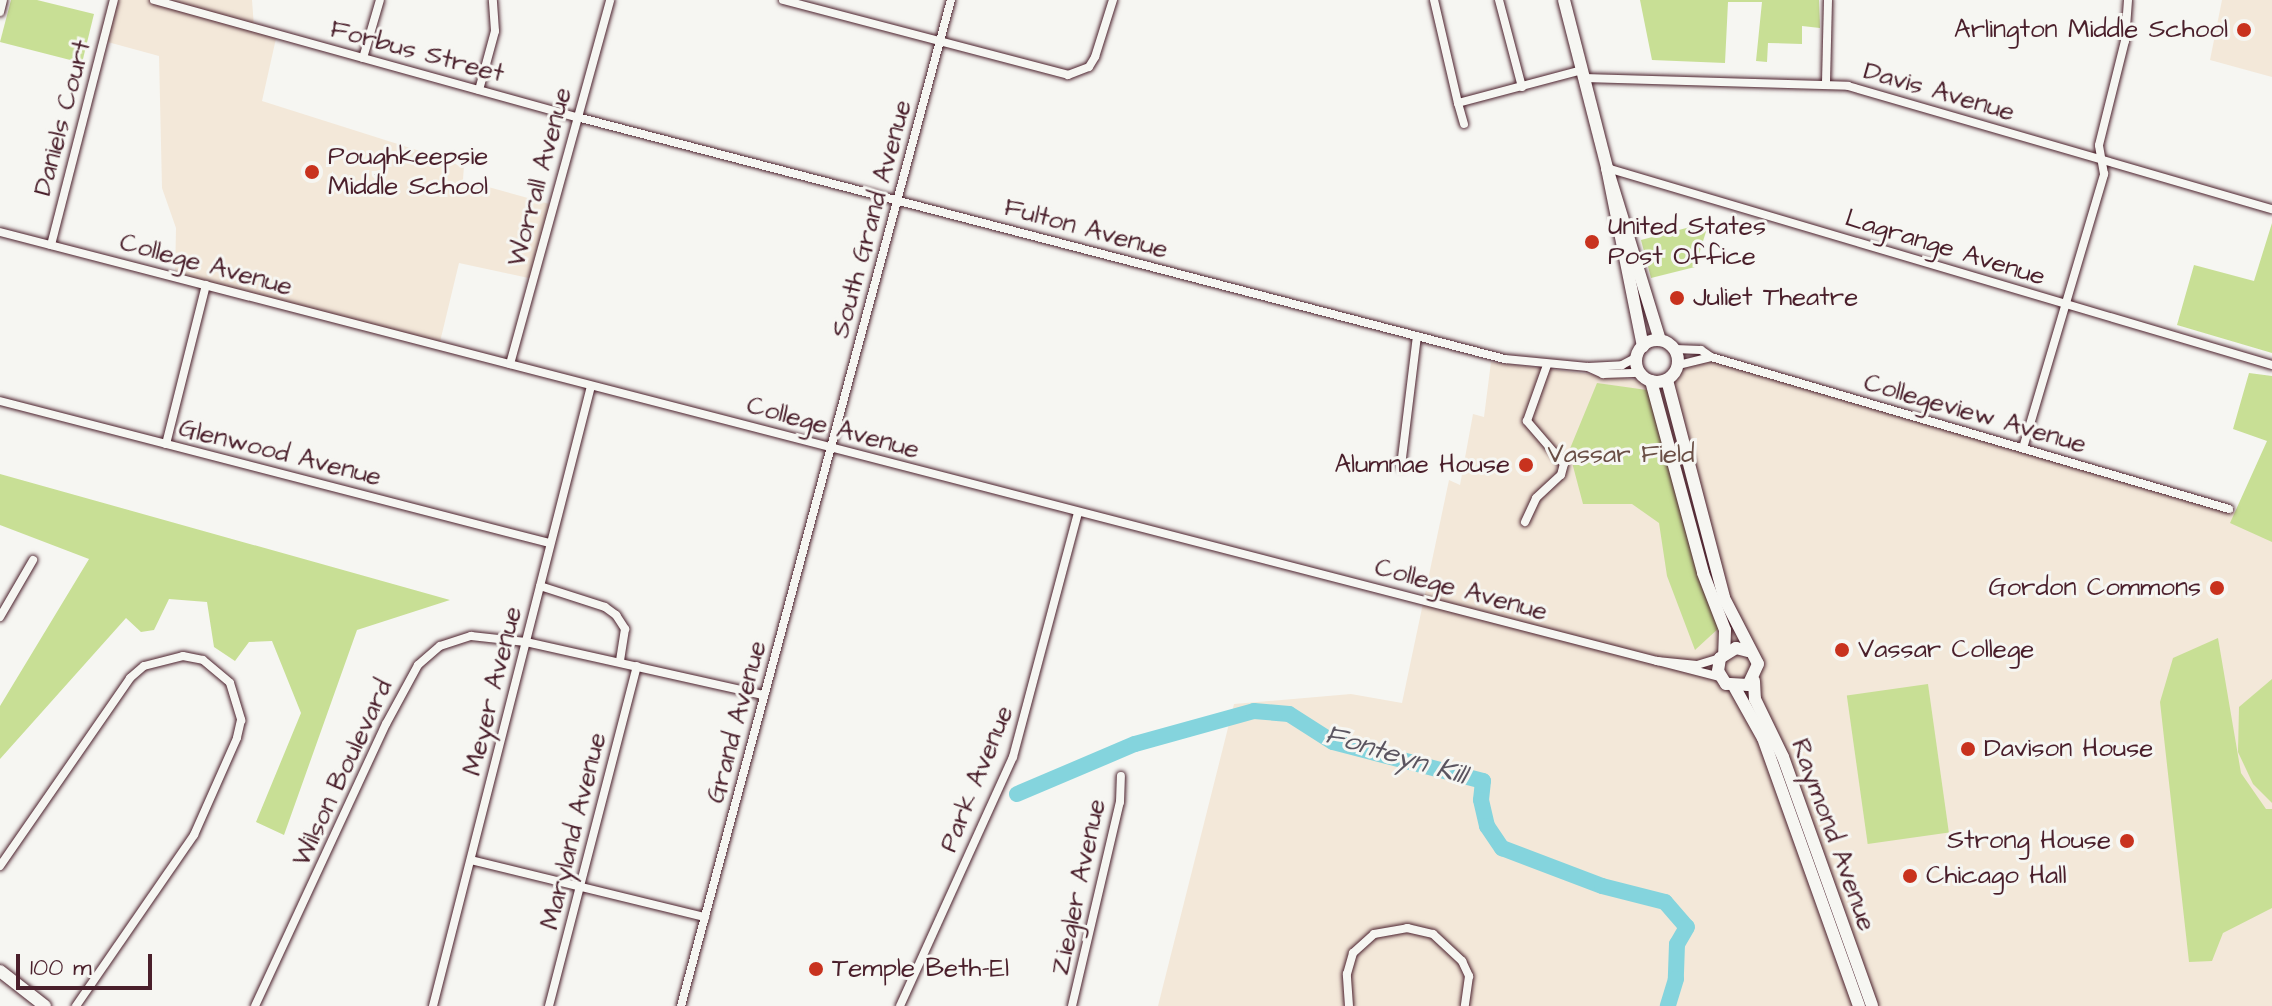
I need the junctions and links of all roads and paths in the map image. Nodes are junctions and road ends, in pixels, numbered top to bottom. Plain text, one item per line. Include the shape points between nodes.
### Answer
1 (3, 0) edge
2 (114, 0) edge
3 (154, 0) edge
4 (380, 0) edge
5 (493, 0) edge
6 (610, 0) edge
7 (783, 0) edge
8 (951, 0) edge
9 (1113, 0) edge
10 (1499, 0) edge
11 (1564, 0) edge
12 (1828, 0) edge
13 (2128, 0) edge
14 (1434, 1) edge
15 (0, 12) edge
16 (940, 41) junction
17 (363, 58) junction
18 (1583, 74) junction
19 (1826, 82) junction
20 (1522, 87) junction
21 (479, 90) junction
22 (1458, 103) junction
23 (577, 117) junction
24 (1464, 124) dead end
25 (2103, 161) junction
26 (1607, 168) junction
27 (897, 200) junction
28 (2272, 209) edge
29 (0, 232) edge
30 (51, 245) junction
31 (206, 285) junction
32 (2065, 304) junction
33 (1417, 336) junction
34 (1660, 340) junction
35 (1675, 349) junction
36 (1640, 351) junction
37 (1711, 357) junction
38 (510, 364) junction
39 (1547, 365) junction
40 (1678, 365) junction
41 (2272, 365) edge
42 (1588, 367) junction
43 (1646, 377) junction
44 (1667, 380) junction
45 (591, 386) junction
46 (0, 401) edge
47 (166, 444) junction
48 (831, 448) junction
49 (2023, 448) junction
50 (1401, 466) dead end
51 (2229, 509) dead end
52 (1078, 512) junction
53 (1525, 522) dead end
54 (549, 543) junction
55 (33, 560) dead end
56 (540, 586) junction
57 (0, 617) edge
58 (526, 642) junction
59 (1748, 651) junction
60 (1722, 656) junction
61 (1657, 661) junction
62 (620, 662) junction
63 (637, 666) junction
64 (1720, 677) junction
65 (1754, 681) junction
66 (1735, 688) junction
67 (764, 695) junction
68 (1121, 776) dead end
69 (471, 860) junction
70 (0, 866) edge
71 (581, 891) junction
72 (705, 917) junction
73 (0, 971) edge
74 (39, 1005) edge
75 (76, 1006) edge
76 (255, 1006) edge
77 (433, 1006) edge
78 (549, 1006) edge
79 (681, 1006) edge
80 (900, 1006) edge
81 (1072, 1006) edge
82 (1349, 1006) edge
83 (1465, 1006) edge
84 (1859, 1006) edge
85 (1872, 1006) edge

1 - 15 street
2 - 30 street, Daniels Court
3 - 17 street, Forbus Street
4 - 17 street
5 - 21 street via 495,31
6 - 23 street, Worrall Avenue
7 - 16 street
8 - 16 street, South Grand Avenue
9 - 16 street via 1089,67 1057,74
10 - 20 street
11 - 18 main road
12 - 19 street
13 - 25 street via 2125,41 2099,145
14 - 22 street
16 - 27 street, South Grand Avenue
17 - 21 street, Forbus Street
18 - 19 street, Davis Avenue
18 - 20 street, Davis Avenue
18 - 26 main road
19 - 25 street, Davis Avenue
20 - 22 street, Davis Avenue
21 - 23 street, Forbus Street
22 - 24 street
23 - 27 street, Fulton Avenue
23 - 38 street, Worrall Avenue
25 - 28 street, Davis Avenue
25 - 32 street via 2104,174
26 - 32 street, Lagrange Avenue
26 - 34 main road
26 - 36 main road
27 - 33 street, Fulton Avenue
27 - 48 street, South Grand Avenue
29 - 30 street, College Avenue
30 - 31 street, College Avenue
31 - 38 street, College Avenue
31 - 47 street
32 - 41 street, Lagrange Avenue
32 - 49 street
33 - 39 street, Fulton Avenue
33 - 50 street
34 - 35 main road
34 - 36 main road
35 - 37 street, Collegeview Avenue via 1701,350
35 - 40 main road
36 - 42 street, Fulton Avenue via 1622,365
36 - 43 main road
37 - 40 street, Collegeview Avenue
37 - 49 street, Collegeview Avenue
38 - 45 street, College Avenue
39 - 42 street, Fulton Avenue
39 - 53 street via 1527,421 1564,464 1561,475 1536,498
40 - 44 main road
42 - 43 street, Fulton Avenue via 1603,374
43 - 44 main road
43 - 60 main road via 1703,573 1725,630
44 - 59 main road via 1724,598
45 - 48 street, College Avenue
45 - 54 street, Meyer Avenue
46 - 47 street, Glenwood Avenue
47 - 54 street, Glenwood Avenue
48 - 52 street, College Avenue
48 - 67 street, Grand Avenue
49 - 51 street, Collegeview Avenue
52 - 61 street, College Avenue
52 - 80 street, Park Avenue via 1013,757
54 - 56 street, Meyer Avenue
55 - 57 street
56 - 58 street, Meyer Avenue
56 - 62 street via 616,615 625,629
58 - 62 street, Wilson Boulevard
58 - 69 street, Meyer Avenue
58 - 76 street, Wilson Boulevard via 456,639 418,665
59 - 60 main road via 1736,648
59 - 65 main road via 1758,664
60 - 61 street, College Avenue via 1702,665
60 - 64 main road
61 - 64 street, College Avenue
62 - 63 street, Wilson Boulevard
63 - 67 street, Wilson Boulevard
63 - 71 street, Maryland Avenue
64 - 66 main road
65 - 66 main road
65 - 85 main road, Raymond Avenue via 1755,699 1783,757
66 - 84 main road, Raymond Avenue via 1763,738
67 - 72 street, Grand Avenue
68 - 81 street, Ziegler Avenue via 1120,802
69 - 71 street
69 - 77 street, Meyer Avenue
70 - 75 street via 130,678 144,666 183,656 203,660 230,683 241,720 237,738 194,835
71 - 72 street
71 - 78 street, Maryland Avenue
72 - 79 street, Grand Avenue
73 - 74 main road
82 - 83 street via 1347,974 1353,953 1374,934 1407,928 1433,934 1462,961 1469,984

